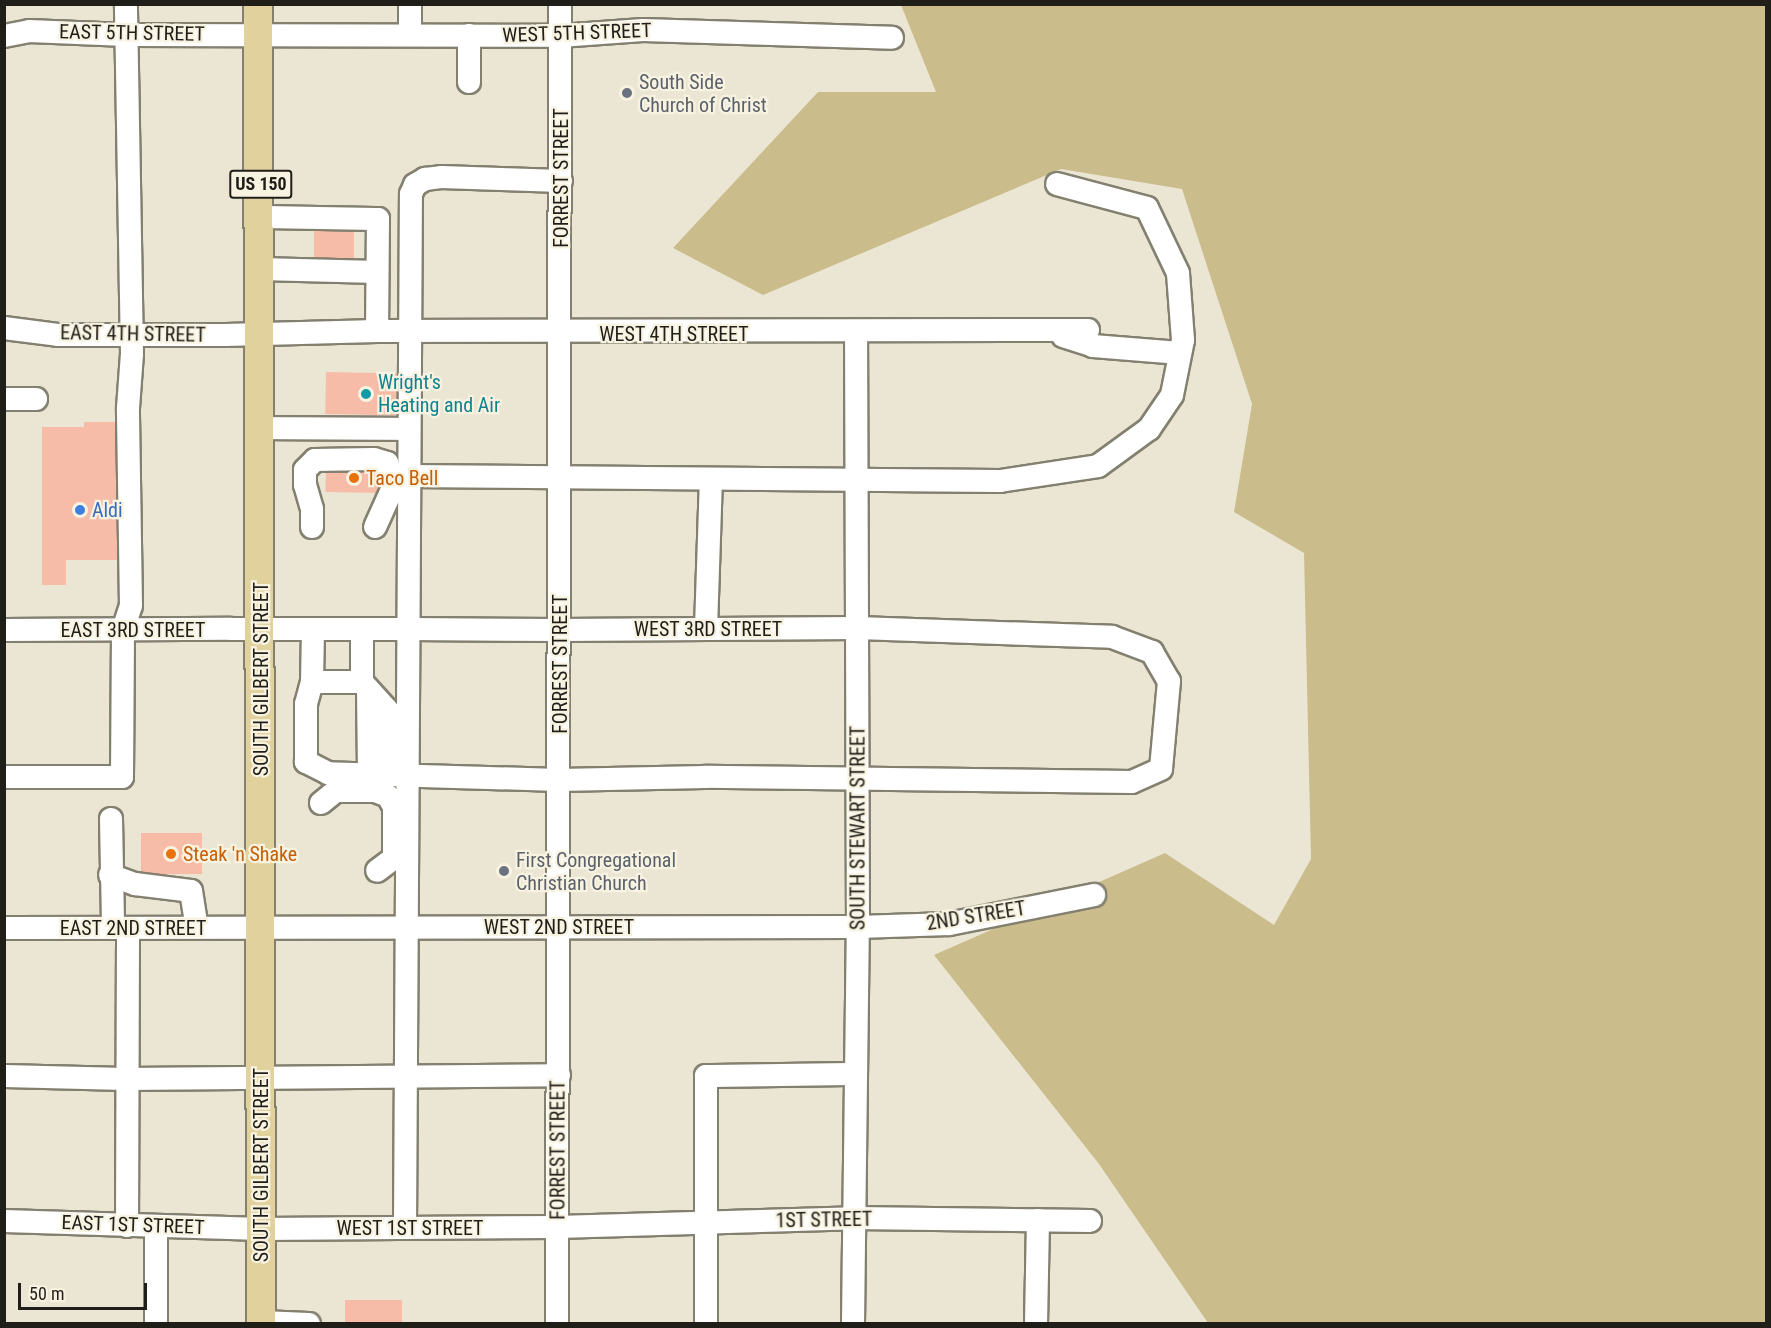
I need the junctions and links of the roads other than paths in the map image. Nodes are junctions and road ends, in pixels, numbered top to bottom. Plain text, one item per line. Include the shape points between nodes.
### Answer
1 (126, 4) edge
2 (258, 4) edge
3 (263, 4) edge
4 (410, 4) edge
5 (560, 4) edge
6 (126, 35) junction
7 (261, 35) junction
8 (410, 35) junction
9 (470, 35) junction
10 (4, 36) edge
11 (560, 36) junction
12 (892, 38) dead end
13 (469, 82) dead end
14 (561, 181) junction
15 (1057, 184) dead end
16 (261, 217) junction
17 (261, 269) junction
18 (377, 272) junction
19 (4, 328) edge
20 (1088, 330) dead end
21 (377, 331) junction
22 (410, 331) junction
23 (1048, 331) junction
24 (856, 333) junction
25 (261, 334) junction
26 (561, 334) junction
27 (129, 335) junction
28 (1180, 353) junction
29 (4, 399) edge
30 (36, 399) dead end
31 (261, 428) junction
32 (409, 429) junction
33 (411, 476) junction
34 (561, 480) junction
35 (711, 480) junction
36 (857, 482) junction
37 (312, 527) dead end
38 (375, 527) dead end
39 (706, 628) junction
40 (858, 628) junction
41 (261, 629) junction
42 (313, 629) junction
43 (362, 629) junction
44 (410, 629) junction
45 (4, 630) edge
46 (123, 630) junction
47 (560, 630) junction
48 (312, 682) junction
49 (365, 686) junction
50 (388, 774) junction
51 (4, 777) edge
52 (858, 778) junction
53 (560, 780) junction
54 (321, 803) dead end
55 (111, 819) dead end
56 (377, 871) dead end
57 (110, 875) junction
58 (1094, 895) dead end
59 (197, 927) junction
60 (261, 927) junction
61 (407, 927) junction
62 (560, 927) junction
63 (858, 927) junction
64 (4, 928) edge
65 (120, 928) junction
66 (856, 1074) junction
67 (559, 1075) junction
68 (4, 1076) edge
69 (261, 1076) junction
70 (409, 1076) junction
71 (125, 1080) junction
72 (854, 1218) junction
73 (1038, 1220) junction
74 (4, 1221) edge
75 (1090, 1221) dead end
76 (706, 1223) junction
77 (127, 1226) junction
78 (156, 1226) junction
79 (558, 1227) junction
80 (261, 1228) junction
81 (405, 1228) junction
82 (156, 1323) edge
83 (261, 1323) edge
84 (309, 1323) edge
85 (557, 1323) edge
86 (706, 1323) edge
87 (853, 1323) edge
88 (1036, 1323) edge

1 - 6 street
2 - 7 main road, SOUTH GILBERT STREET / US 150
3 - 7 main road, SOUTH GILBERT STREET / US 150
4 - 8 street
5 - 11 street, FORREST STREET
6 - 7 street, EAST 5TH STREET
6 - 10 street, EAST 5TH STREET via 29,31
6 - 27 street
7 - 8 street, WEST 5TH STREET
7 - 16 main road, SOUTH GILBERT STREET / US 150
8 - 9 street, WEST 5TH STREET
9 - 11 street, WEST 5TH STREET
9 - 13 street
11 - 12 street, WEST 5TH STREET via 643,30
11 - 14 street, FORREST STREET
14 - 22 street via 441,177 415,185 411,194
14 - 26 street, FORREST STREET
15 - 28 street via 1147,208 1178,273
16 - 17 main road, SOUTH GILBERT STREET / US 150
16 - 18 street via 378,219
17 - 18 street
17 - 25 main road, SOUTH GILBERT STREET / US 150
18 - 21 street
19 - 27 street, EAST 4TH STREET via 58,335
20 - 23 street, WEST 4TH STREET
21 - 22 street, WEST 4TH STREET
21 - 25 street, WEST 4TH STREET
22 - 26 street, WEST 4TH STREET
22 - 32 street
23 - 24 street, WEST 4TH STREET
23 - 28 street via 1093,346
24 - 26 street, WEST 4TH STREET
24 - 36 street, SOUTH STEWART STREET
25 - 27 street, EAST 4TH STREET
25 - 31 main road, SOUTH GILBERT STREET / US 150
26 - 34 street, FORREST STREET
27 - 46 street via 131,606
28 - 36 street via 1172,395 1149,429 1098,466 1014,480
29 - 30 street
31 - 32 street
31 - 41 main road, SOUTH GILBERT STREET / US 150
32 - 33 street
33 - 34 street
33 - 44 street
34 - 35 street
34 - 47 street, FORREST STREET
35 - 36 street
35 - 39 street
36 - 40 street, SOUTH STEWART STREET
37 - 38 street via 305,470 315,460 374,459 387,463 394,485
39 - 40 street, WEST 3RD STREET
39 - 47 street, WEST 3RD STREET
40 - 52 street, SOUTH STEWART STREET
40 - 52 street, WEST 3RD STREET via 1112,637 1152,652 1168,681 1161,769 1132,782
41 - 42 street, WEST 3RD STREET
41 - 46 street, EAST 3RD STREET
41 - 60 main road, SOUTH GILBERT STREET / US 150
42 - 43 street, WEST 3RD STREET
42 - 48 street
43 - 44 street, WEST 3RD STREET
43 - 49 street
44 - 47 street, WEST 3RD STREET
44 - 50 street
45 - 46 street, EAST 3RD STREET
46 - 51 street via 122,777
47 - 53 street, FORREST STREET
48 - 49 street
48 - 50 street via 306,704 306,762 328,773
49 - 50 street via 390,713
50 - 53 street
50 - 61 street
52 - 53 street
52 - 63 street, SOUTH STEWART STREET
53 - 62 street, FORREST STREET
54 - 56 street via 336,791 375,791 388,796 394,807 394,858
55 - 57 street
57 - 59 street via 135,884 191,891
57 - 65 street
58 - 63 street, 2ND STREET via 949,924
59 - 60 street, EAST 2ND STREET
59 - 65 street, EAST 2ND STREET
60 - 61 street, WEST 2ND STREET
60 - 69 main road, SOUTH GILBERT STREET / US 150
61 - 62 street, WEST 2ND STREET
61 - 70 street
62 - 63 street, WEST 2ND STREET
62 - 67 street, FORREST STREET
63 - 66 street, SOUTH STEWART STREET
64 - 65 street, EAST 2ND STREET
65 - 71 street
66 - 72 street, SOUTH STEWART STREET
66 - 76 street via 706,1076
67 - 70 street
67 - 79 street, FORREST STREET
68 - 71 street
69 - 70 street
69 - 71 street
69 - 80 main road, SOUTH GILBERT STREET / US 150
70 - 81 street
71 - 77 street
72 - 73 street, 1ST STREET
72 - 76 street, 1ST STREET
72 - 87 street, SOUTH STEWART STREET
73 - 75 street, 1ST STREET
73 - 88 street
74 - 77 street, EAST 1ST STREET
76 - 79 street, 1ST STREET
76 - 86 street
77 - 78 street, EAST 1ST STREET
78 - 80 street, EAST 1ST STREET
78 - 82 street
79 - 81 street, WEST 1ST STREET
79 - 85 street, FORREST STREET
80 - 81 street, WEST 1ST STREET
80 - 83 main road, SOUTH GILBERT STREET / US 150
83 - 84 street

